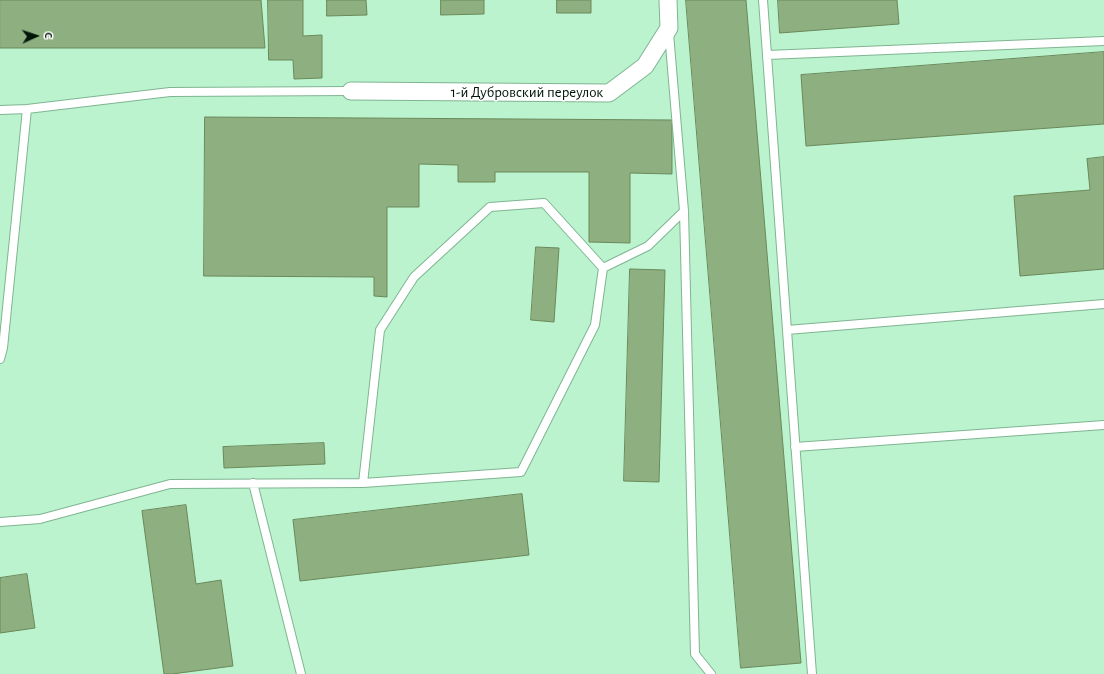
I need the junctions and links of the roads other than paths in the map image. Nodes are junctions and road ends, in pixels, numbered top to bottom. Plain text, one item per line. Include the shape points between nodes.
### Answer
1 (668, 0) edge
2 (763, 0) edge
3 (669, 28) junction
4 (1104, 41) edge
5 (767, 55) junction
6 (351, 91) joint
7 (27, 109) junction
8 (0, 110) edge
9 (684, 212) junction
10 (603, 268) junction
11 (1104, 304) edge
12 (787, 330) junction
13 (0, 359) edge
14 (1104, 425) edge
15 (795, 447) junction
16 (363, 482) junction
17 (253, 483) junction
18 (0, 522) edge
19 (301, 674) edge
20 (711, 674) edge
21 (812, 674) edge

1 - 3 street
2 - 5 lane
3 - 6 street, 1-й Дубровский переулок via 646,66 610,93
3 - 9 lane
4 - 5 lane
5 - 12 lane
6 - 7 lane via 170,92
7 - 8 lane
7 - 13 lane
9 - 10 lane via 648,246
9 - 20 lane via 695,654
10 - 16 lane via 595,325 521,472
10 - 16 lane via 544,203 490,207 414,277 380,330
11 - 12 lane
12 - 15 lane
14 - 15 lane
15 - 21 lane
16 - 17 lane
17 - 18 lane via 170,484 40,519
17 - 19 lane

